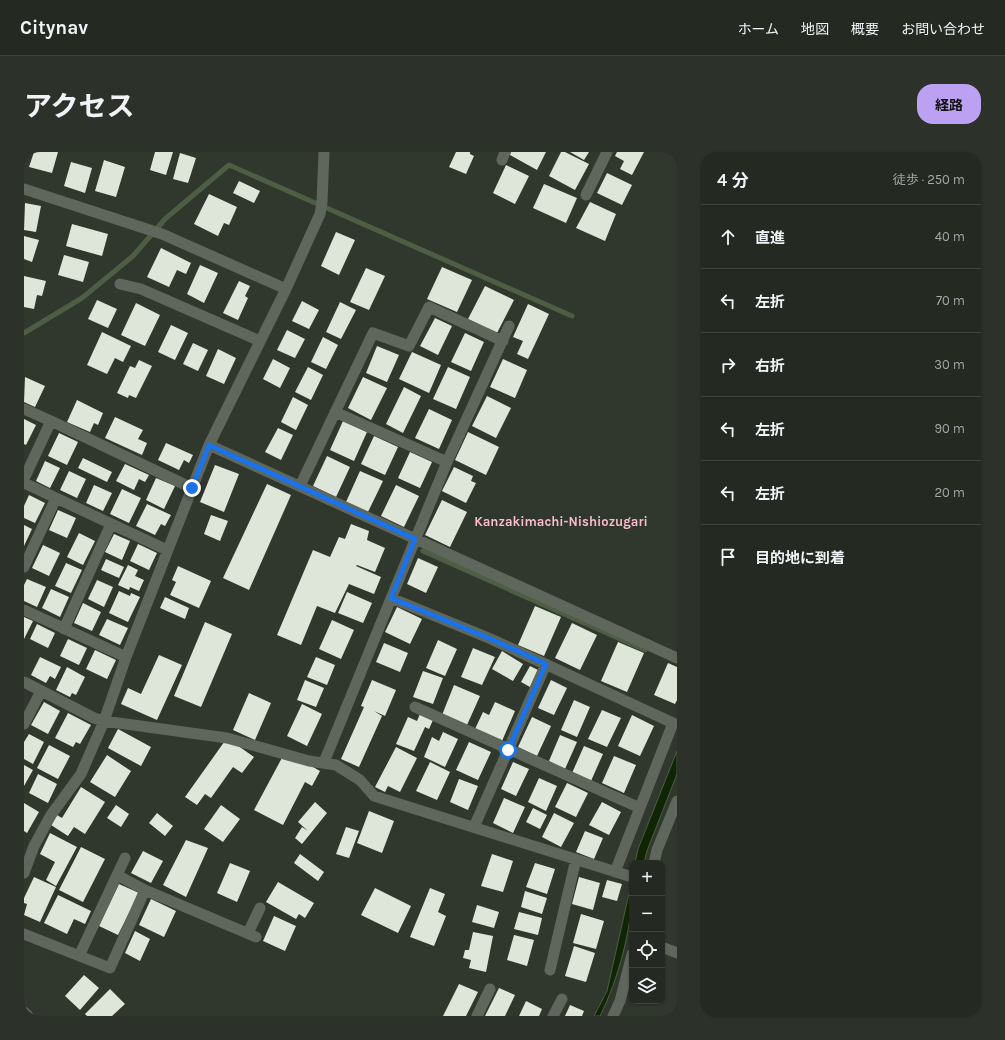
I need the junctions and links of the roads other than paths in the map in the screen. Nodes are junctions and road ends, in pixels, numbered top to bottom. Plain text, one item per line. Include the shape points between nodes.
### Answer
1 (324, 152) edge
2 (607, 152) edge
3 (24, 189) edge
4 (586, 195) dead end
5 (120, 284) dead end
6 (286, 289) junction
7 (509, 326) dead end
8 (260, 341) junction
9 (502, 341) junction
10 (24, 409) edge
11 (335, 412) junction
12 (51, 421) junction
13 (209, 445) junction
14 (447, 462) junction
15 (24, 479) edge
16 (24, 483) edge
17 (300, 486) junction
18 (192, 488) junction
19 (56, 498) junction
20 (111, 524) junction
21 (415, 539) junction
22 (167, 550) junction
23 (24, 566) edge
24 (391, 598) junction
25 (24, 610) edge
26 (64, 629) junction
27 (126, 657) junction
28 (677, 658) edge
29 (546, 664) junction
30 (24, 682) edge
31 (41, 691) junction
32 (415, 707) dead end
33 (104, 721) junction
34 (24, 724) edge
35 (508, 750) junction
36 (324, 762) junction
37 (677, 801) edge
38 (640, 808) junction
39 (474, 827) junction
40 (125, 858) dead end
41 (576, 859) junction
42 (655, 860) edge
43 (615, 872) junction
44 (24, 873) edge
45 (629, 875) edge
46 (117, 876) junction
47 (145, 890) junction
48 (260, 908) dead end
49 (24, 934) edge
50 (665, 948) edge
51 (677, 953) edge
52 (79, 956) junction
53 (629, 966) edge
54 (550, 970) dead end
55 (490, 989) dead end
56 (562, 999) dead end
57 (24, 1012) edge
58 (28, 1016) edge
59 (478, 1016) edge
60 (553, 1016) edge
61 (613, 1016) edge

1 - 6 street via 320,214
2 - 4 street
3 - 6 street via 162,234
5 - 8 street via 141,289
6 - 8 street
7 - 9 street
8 - 13 street
9 - 11 street via 429,307 409,346 373,333
9 - 14 street
10 - 12 street
11 - 14 street
11 - 17 street
12 - 15 street
12 - 18 street
13 - 17 street
13 - 18 street
14 - 21 street
16 - 19 street
17 - 21 street
18 - 22 street
19 - 20 street
19 - 23 street
20 - 22 street
20 - 26 street
21 - 24 street
21 - 28 street
22 - 27 street
24 - 29 street
24 - 36 street
25 - 26 street
26 - 27 street
27 - 33 street
29 - 35 street
29 - 38 street via 673,723
30 - 31 street
31 - 33 street
31 - 34 street
32 - 35 street
33 - 36 street via 227,738 309,761
33 - 44 street via 81,774 51,815 34,846
35 - 38 street
35 - 39 street
36 - 39 street via 336,765 360,780 374,796
37 - 42 street
38 - 43 street
39 - 41 street
40 - 46 street
41 - 43 street
41 - 54 street
43 - 45 street
46 - 47 street
46 - 52 street
47 - 48 street via 252,935
47 - 52 street via 110,968
49 - 52 street
50 - 51 street
53 - 61 street via 620,1002
55 - 59 street
56 - 60 street
57 - 58 street

